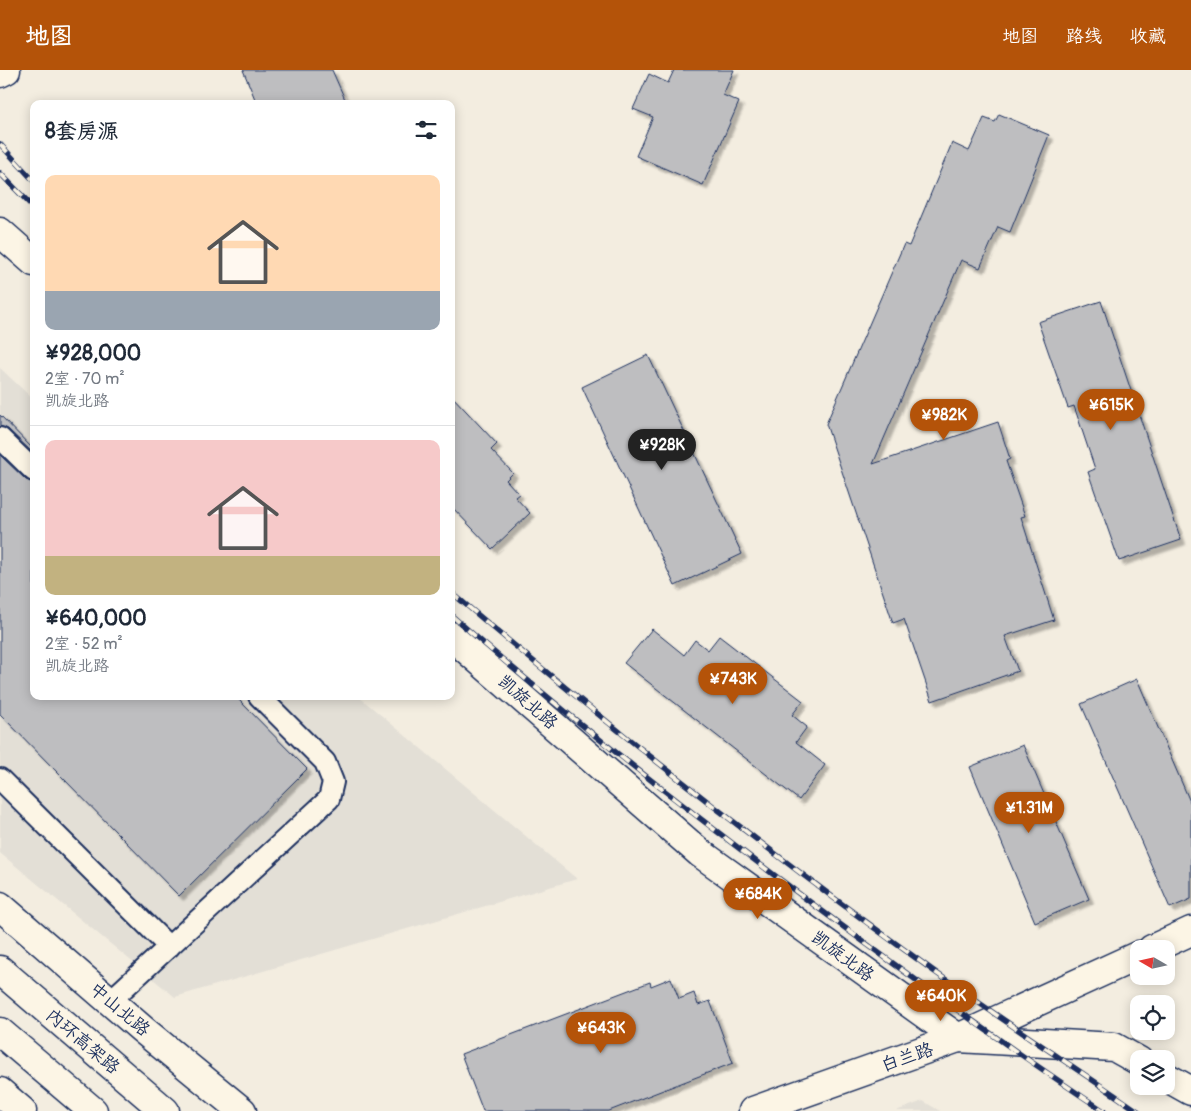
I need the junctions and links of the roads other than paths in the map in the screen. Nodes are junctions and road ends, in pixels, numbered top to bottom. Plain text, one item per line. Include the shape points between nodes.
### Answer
1 (6, 70) edge
2 (0, 73) edge
3 (0, 232) edge
4 (30, 258) edge
5 (0, 438) edge
6 (30, 468) edge
7 (455, 639) edge
8 (263, 700) edge
9 (0, 778) edge
10 (0, 906) edge
11 (1191, 931) edge
12 (1172, 940) edge
13 (169, 947) junction
14 (1130, 959) edge
15 (0, 970) edge
16 (110, 1001) junction
17 (0, 1032) edge
18 (958, 1038) junction
19 (1130, 1056) edge
20 (1175, 1082) edge
21 (1191, 1091) edge
22 (0, 1092) edge
23 (22, 1111) edge
24 (93, 1111) edge
25 (165, 1111) edge
26 (242, 1111) edge
27 (753, 1111) edge

1 - 2 main road
3 - 4 main road
5 - 6 lane
7 - 18 main road, 凯旋北路 via 700,853
8 - 13 lane via 325,762 333,782 329,799
9 - 13 lane
10 - 16 main road, 中山北路
11 - 12 main road
13 - 16 lane
14 - 18 main road, 白兰路
15 - 25 main road, 内环高架路
16 - 26 main road, 中山北路
17 - 24 main road
18 - 19 main road via 1114,1047
18 - 27 main road, 白兰路
20 - 21 main road
22 - 23 main road

